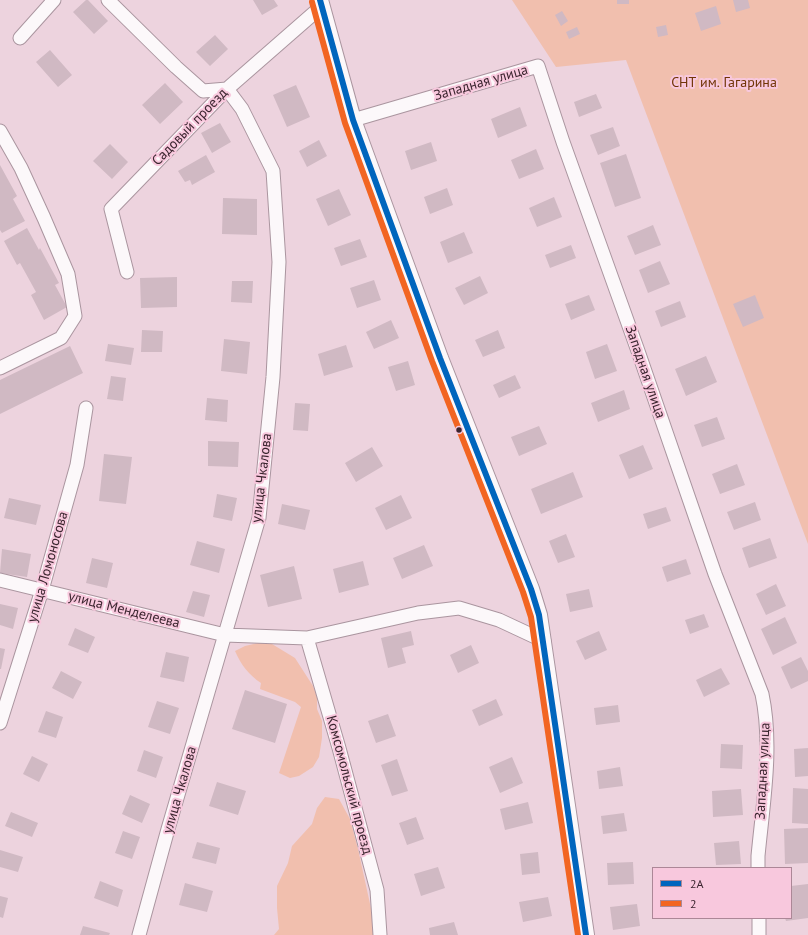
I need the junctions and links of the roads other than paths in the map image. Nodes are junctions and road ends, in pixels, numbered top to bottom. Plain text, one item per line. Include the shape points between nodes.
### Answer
1 (54, 0) edge
2 (108, 0) edge
3 (321, 3) edge
4 (20, 38) dead end
5 (227, 89) junction
6 (353, 120) junction
7 (0, 131) edge
8 (127, 272) dead end
9 (0, 368) edge
10 (86, 408) dead end
11 (0, 580) edge
12 (42, 590) junction
13 (224, 634) junction
14 (307, 638) junction
15 (544, 641) junction
16 (0, 723) edge
17 (758, 867) edge
18 (759, 919) edge
19 (140, 935) edge
20 (380, 935) edge
21 (586, 935) edge
22 (759, 935) edge

1 - 4 street
2 - 5 street via 203,91
3 - 5 street, Садовый проезд
3 - 6 street
5 - 8 street, Садовый проезд via 111,209
5 - 13 street, улица Чкалова via 242,109 273,171 279,262 273,377 259,518
6 - 15 street via 440,358 531,589
6 - 17 street, Западная улица via 538,66 715,574 762,694 766,758
7 - 9 street via 21,168 68,274 75,316 61,338
10 - 12 street, улица Ломоносова via 77,465
11 - 12 street, улица Менделеева
12 - 13 street, улица Менделеева
12 - 16 street, улица Ломоносова
13 - 14 street, улица Менделеева
13 - 19 street, улица Чкалова
14 - 15 street, улица Менделеева via 418,613 459,608 499,620
14 - 20 street, Комсомольский проезд via 377,890
15 - 21 street
18 - 22 street

